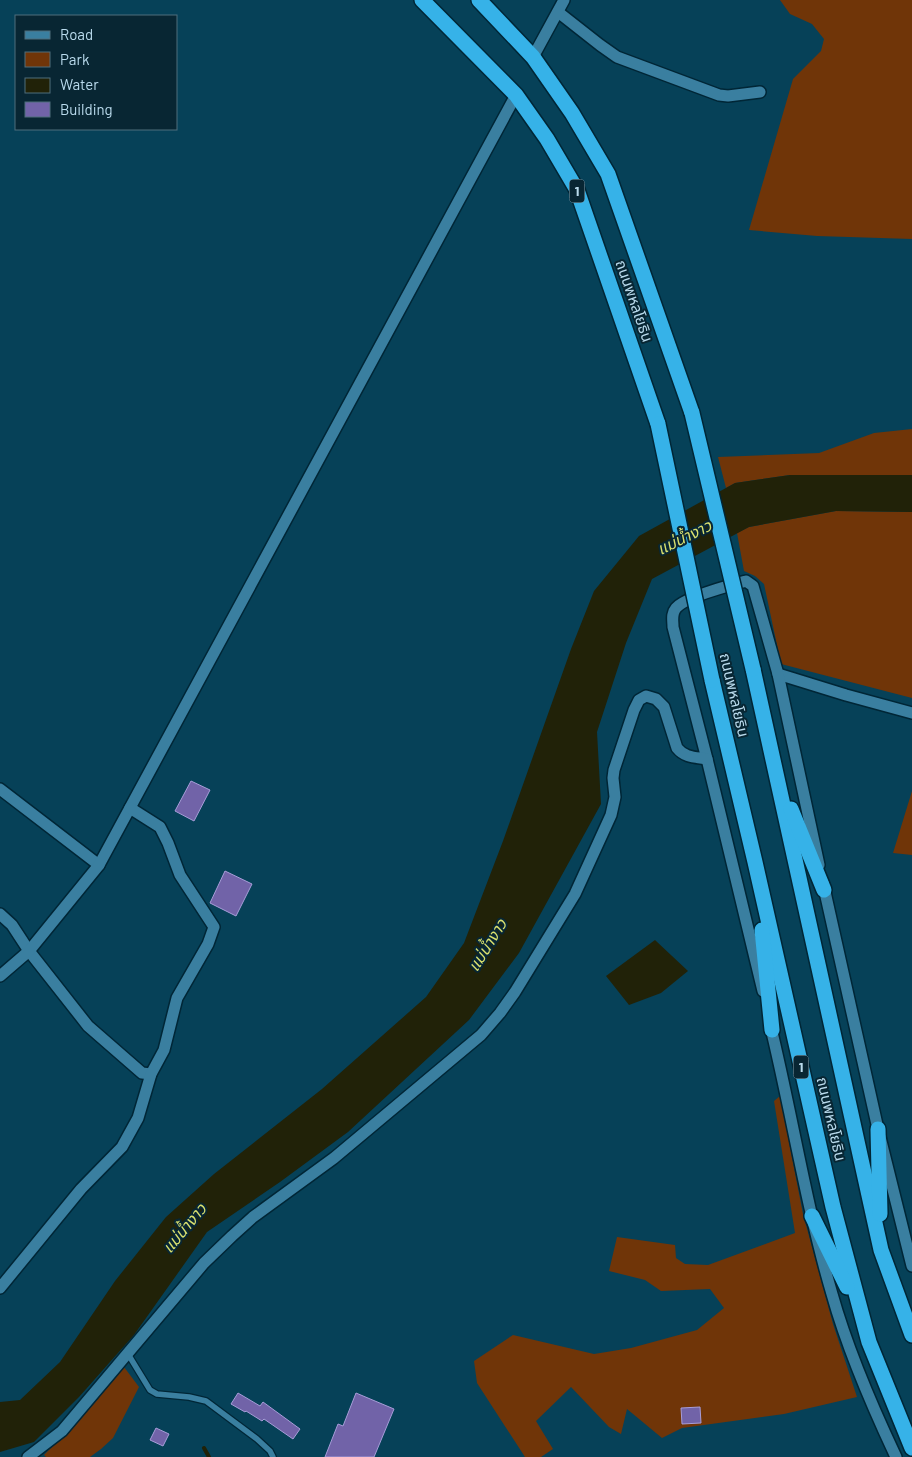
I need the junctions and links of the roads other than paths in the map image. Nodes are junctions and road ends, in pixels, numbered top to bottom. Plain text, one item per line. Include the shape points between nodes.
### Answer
1 (422, 0) edge
2 (479, 0) edge
3 (564, 0) edge
4 (558, 12) junction
5 (533, 58) junction
6 (760, 92) dead end
7 (516, 96) junction
8 (778, 674) junction
9 (912, 713) edge
10 (707, 759) junction
11 (775, 770) junction
12 (0, 789) edge
13 (130, 808) junction
14 (755, 862) junction
15 (99, 865) junction
16 (824, 890) junction
17 (0, 914) edge
18 (29, 951) junction
19 (0, 976) edge
20 (772, 1030) junction
21 (151, 1074) junction
22 (878, 1128) junction
23 (812, 1216) junction
24 (881, 1250) junction
25 (912, 1266) edge
26 (0, 1288) edge
27 (861, 1315) junction
28 (912, 1335) edge
29 (128, 1353) junction
30 (912, 1448) edge
31 (28, 1457) edge
32 (273, 1457) edge
33 (896, 1457) edge

1 - 7 highway, ถนนพหลโยธิน / 1
2 - 5 highway, ถนนพหลโยธิน
3 - 4 street
4 - 5 street
4 - 6 street via 617,57 719,95
5 - 11 highway, ถนนพหลโยธิน, bridge via 572,113 608,174 692,413
7 - 13 street
7 - 14 highway, ถนนพหลโยธิน / 1, bridge via 576,190 658,424 712,680
8 - 9 street
8 - 10 street via 753,586 746,581 712,590 677,606 672,614 673,627
8 - 16 street
10 - 20 street
10 - 29 street via 680,752 664,707 656,699 646,696 639,700 614,770 615,797 611,815 575,894 500,1013 481,1034 334,1158 253,1217 204,1263
11 - 16 highway
11 - 24 highway, ถนนพหลโยธิน
12 - 15 street
13 - 15 street
13 - 21 street via 160,827 180,875 214,927 208,944 177,998 164,1050
14 - 20 highway
14 - 27 highway, ถนนพหลโยธิน / 1 via 832,1207
15 - 18 street
16 - 22 street
17 - 18 street via 12,925
18 - 19 street
18 - 21 street via 88,1026 142,1073
20 - 23 street
21 - 26 street via 138,1118 122,1147 81,1189
22 - 24 highway
22 - 25 street
23 - 27 highway
23 - 33 street via 832,1295 854,1361
24 - 28 highway, ถนนพหลโยธิน
27 - 30 highway, ถนนพหลโยธิน / 1 via 868,1342
29 - 31 street via 62,1431
29 - 32 lane via 150,1390 206,1402 257,1439

